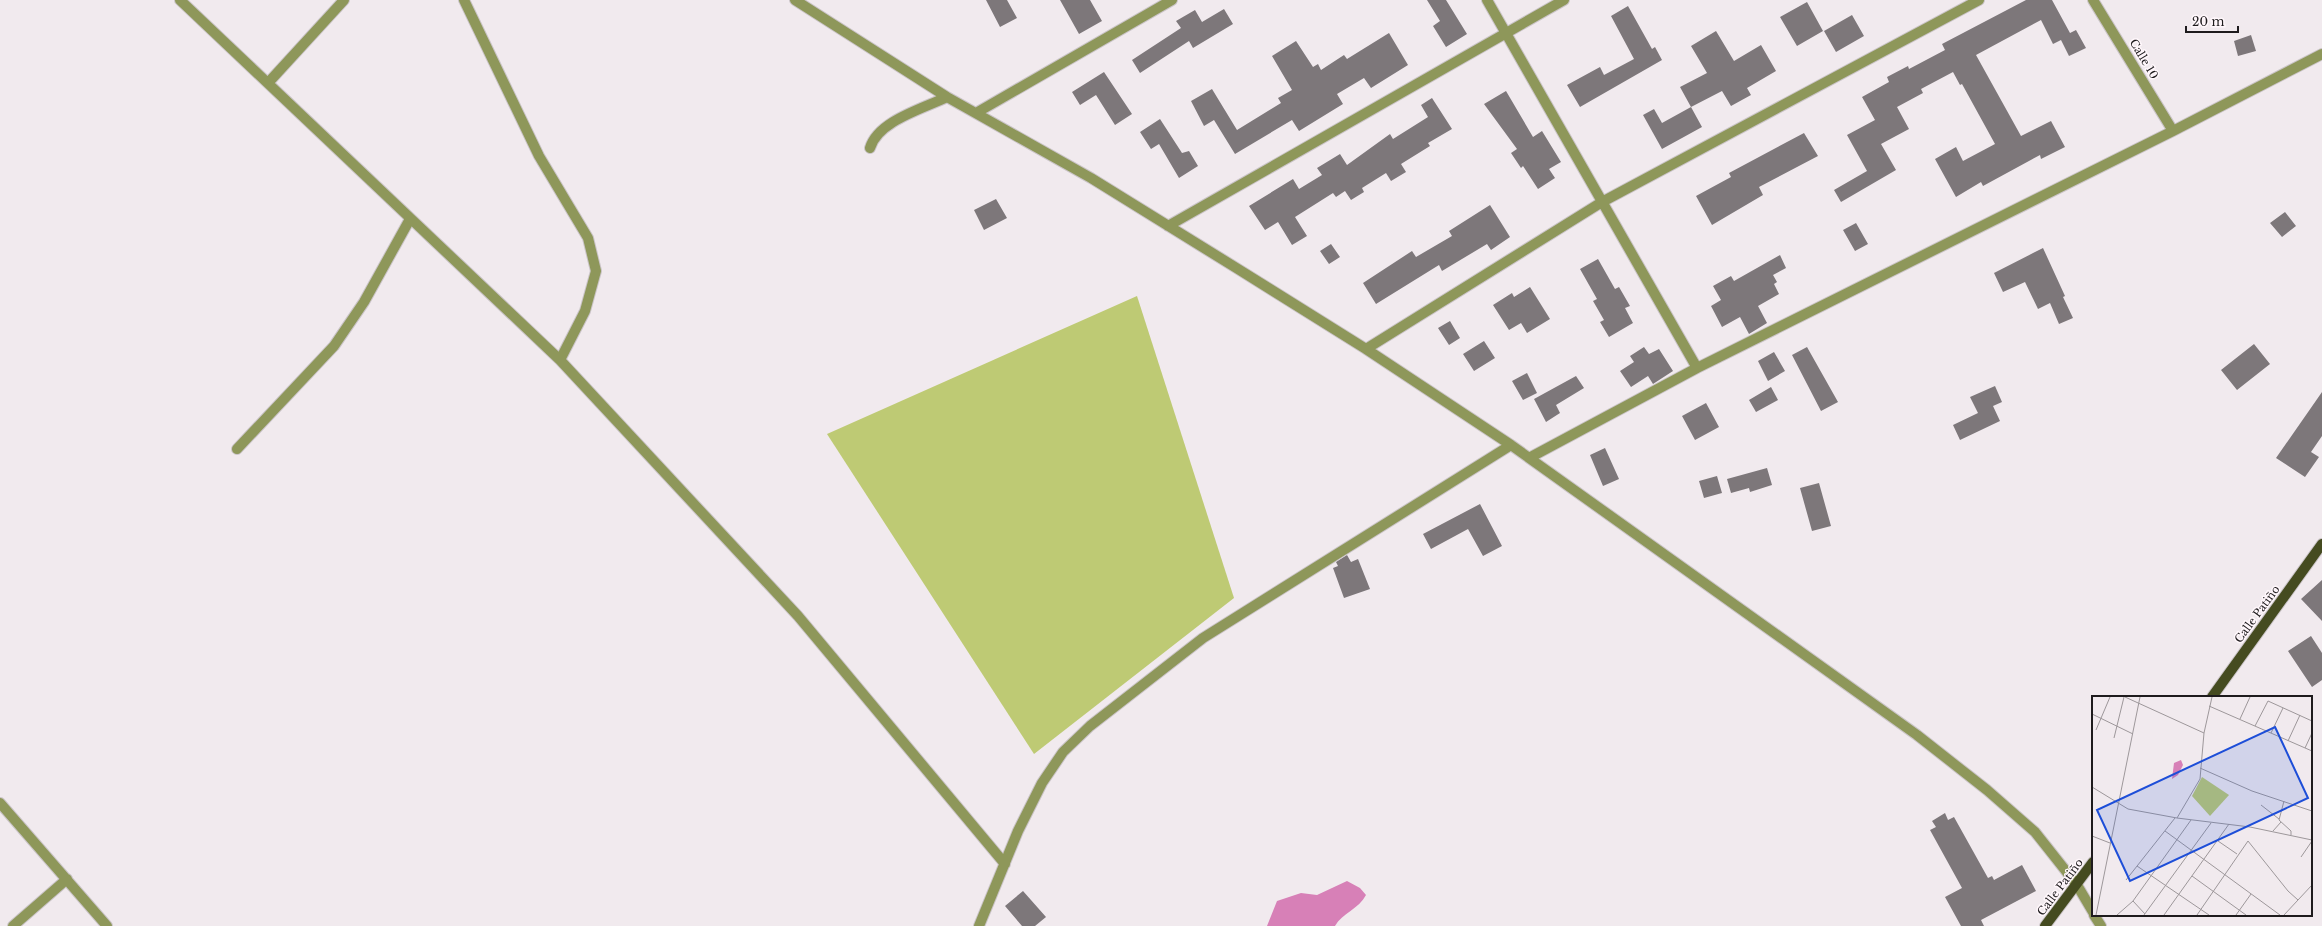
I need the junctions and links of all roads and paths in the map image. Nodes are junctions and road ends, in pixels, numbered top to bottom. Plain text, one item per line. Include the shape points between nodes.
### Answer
1 (180, 0) edge
2 (344, 0) edge
3 (464, 0) edge
4 (795, 0) edge
5 (1172, 0) edge
6 (1487, 0) edge
7 (1564, 0) edge
8 (1979, 0) edge
9 (2093, 0) edge
10 (1505, 33) junction
11 (2322, 54) edge
12 (268, 83) junction
13 (947, 97) junction
14 (976, 113) junction
15 (2173, 131) junction
16 (870, 148) dead end
17 (1602, 202) junction
18 (410, 219) junction
19 (1168, 226) junction
20 (1366, 349) junction
21 (560, 360) junction
22 (1697, 368) junction
23 (1511, 445) junction
24 (237, 449) dead end
25 (1528, 458) junction
26 (2322, 544) edge
27 (2213, 696) edge
28 (0, 803) edge
29 (2092, 863) edge
30 (1005, 864) junction
31 (67, 880) junction
32 (2077, 885) junction
33 (2092, 911) edge
34 (2095, 916) edge
35 (13, 926) edge
36 (107, 926) edge
37 (979, 926) edge
38 (2045, 926) edge
39 (2101, 926) edge

1 - 12 street
2 - 12 street
3 - 21 street via 538,156 588,238 596,271 585,311
4 - 13 street
5 - 14 street
6 - 10 street
7 - 10 street
8 - 17 street
9 - 15 street, Calle 10
10 - 17 street
10 - 19 street
11 - 15 street
12 - 18 street
13 - 14 street
13 - 16 street via 886,125 873,139
14 - 19 street via 1091,178
15 - 22 street
17 - 20 street
17 - 22 street
18 - 21 street
18 - 24 street via 364,302 334,346
19 - 20 street
20 - 23 street
21 - 30 street via 798,616
22 - 25 street
23 - 25 street
23 - 30 street via 1203,638 1090,726 1063,752 1042,783
25 - 32 street via 1917,736 1987,790 2035,832
26 - 27 main road, Calle Patiño
28 - 31 street
29 - 32 main road, Calle Patiño
30 - 37 street
31 - 35 street
31 - 36 street
32 - 33 street
32 - 38 main road, Calle Patiño
34 - 39 street

